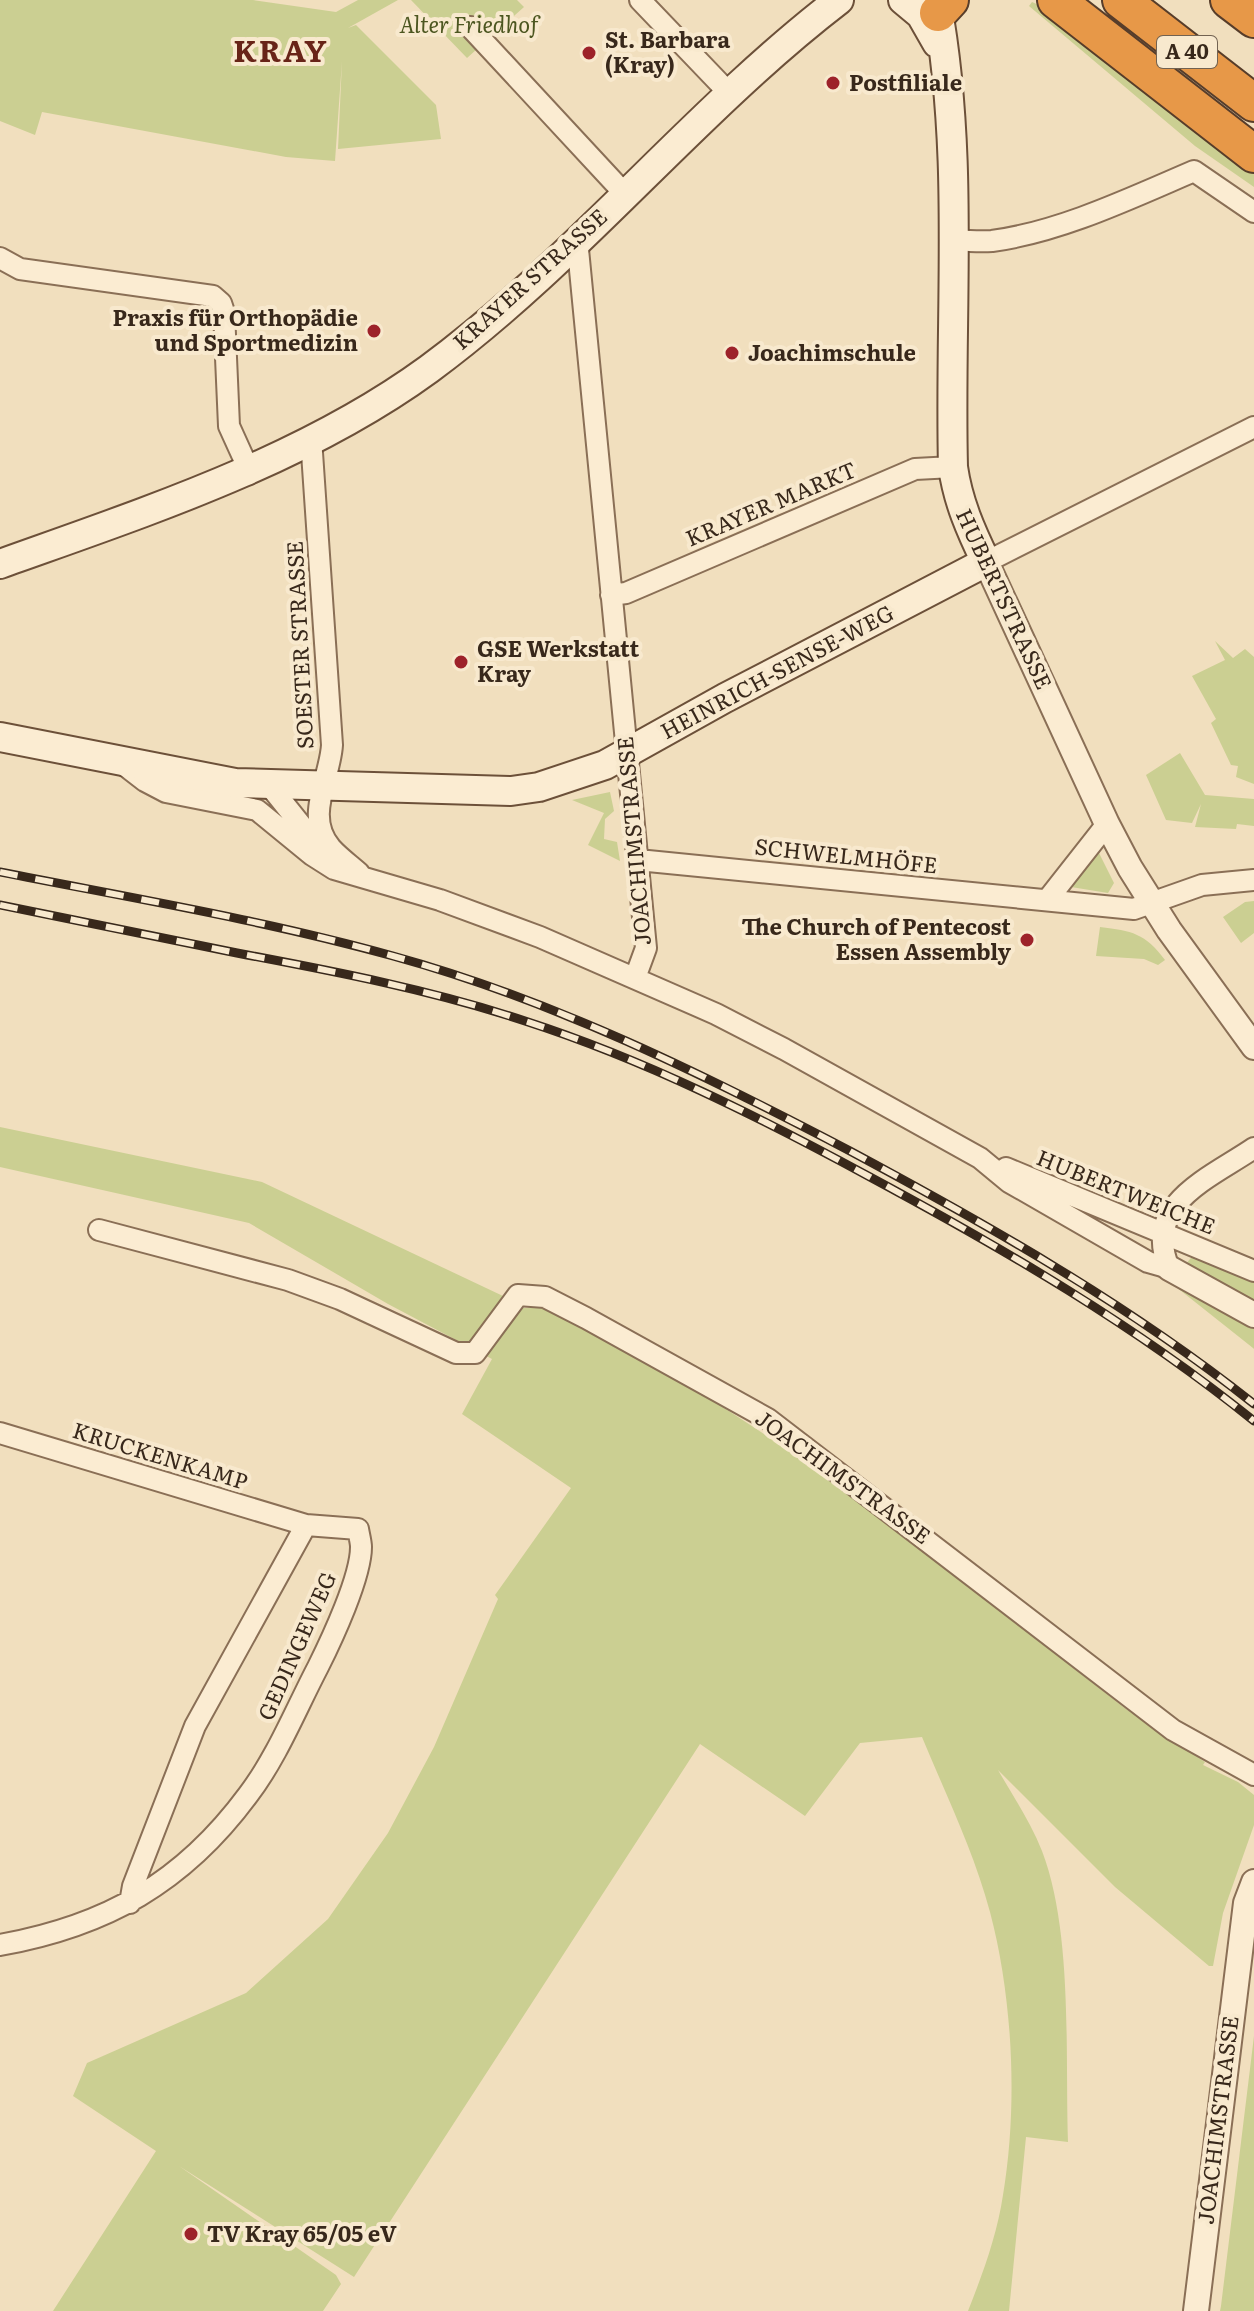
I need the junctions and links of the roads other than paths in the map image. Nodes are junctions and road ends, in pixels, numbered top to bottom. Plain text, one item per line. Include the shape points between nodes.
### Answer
1 (640, 0) edge
2 (839, 0) edge
3 (903, 0) edge
4 (1056, 0) edge
5 (1121, 0) edge
6 (1229, 0) edge
7 (941, 4) edge
8 (1254, 19) edge
9 (470, 27) dead end
10 (944, 58) junction
11 (729, 93) junction
12 (1254, 103) edge
13 (1254, 154) edge
14 (624, 193) junction
15 (1254, 212) edge
16 (577, 239) junction
17 (955, 240) junction
18 (0, 258) edge
19 (1254, 427) edge
20 (311, 438) junction
21 (953, 467) junction
22 (249, 470) junction
23 (986, 562) junction
24 (0, 564) edge
25 (611, 595) junction
26 (0, 719) edge
27 (0, 737) edge
28 (628, 753) junction
29 (120, 762) junction
30 (269, 785) junction
31 (324, 785) junction
32 (271, 821) joint
33 (1107, 824) junction
34 (638, 860) junction
35 (365, 878) junction
36 (1254, 880) edge
37 (1048, 899) junction
38 (1152, 904) junction
39 (635, 978) junction
40 (1254, 1047) edge
41 (1254, 1148) edge
42 (980, 1158) junction
43 (99, 1230) dead end
44 (1162, 1231) junction
45 (1169, 1268) junction
46 (1254, 1271) edge
47 (1254, 1315) edge
48 (0, 1433) edge
49 (306, 1525) junction
50 (1254, 1775) edge
51 (1254, 1882) edge
52 (130, 1903) junction
53 (0, 1945) edge
54 (1196, 2311) edge

1 - 11 street
2 - 11 main road, KRAYER STRASSE
3 - 10 main road via 926,22
4 - 13 highway
5 - 12 highway, A 40
6 - 8 highway
7 - 10 main road, HUBERTSTRASSE
9 - 14 street
10 - 17 main road, HUBERTSTRASSE
11 - 14 main road, KRAYER STRASSE
14 - 16 main road, KRAYER STRASSE
15 - 17 street via 1194,171 1113,206 1038,230 992,241
16 - 20 main road, KRAYER STRASSE via 516,298 428,369
16 - 25 street, JOACHIMSTRASSE
17 - 21 main road, HUBERTSTRASSE
18 - 22 street via 20,269 213,296 224,312 229,426
19 - 23 street, HEINRICH-SENSE-WEG
20 - 22 main road, KRAYER STRASSE
20 - 31 street, SOESTER STRASSE via 332,745
21 - 23 main road, HUBERTSTRASSE via 961,506
21 - 25 street, KRAYER MARKT via 915,469
22 - 24 main road, KRAYER STRASSE
23 - 28 main road, HEINRICH-SENSE-WEG
23 - 33 street, HUBERTSTRASSE
25 - 28 street, JOACHIMSTRASSE
26 - 30 main road via 243,766
27 - 29 main road, HEINRICH-SENSE-WEG
28 - 31 main road, HEINRICH-SENSE-WEG via 597,769 511,791
28 - 34 street, JOACHIMSTRASSE
29 - 30 main road, HEINRICH-SENSE-WEG
29 - 32 street, HEINRICH-SENSE-WEG via 166,792 257,810
30 - 31 main road, HEINRICH-SENSE-WEG
30 - 35 street, SOESTER STRASSE via 314,844
31 - 35 street, SOESTER STRASSE via 318,810 322,834
32 - 35 street, SOESTER STRASSE via 334,869
33 - 37 street
33 - 38 street, HUBERTSTRASSE
34 - 37 street, SCHWELMHÖFE
34 - 39 street, JOACHIMSTRASSE via 646,948
35 - 39 street, SOESTER STRASSE via 527,932
36 - 38 street, SCHWELMHÖFE via 1202,885
37 - 38 street, SCHWELMHÖFE via 1134,909
38 - 40 street, HUBERTSTRASSE
39 - 42 street, JOACHIMSTRASSE via 784,1049
41 - 44 street via 1182,1197
42 - 44 street, HUBERTWEICHE
42 - 45 street, JOACHIMSTRASSE via 1009,1182 1148,1262
43 - 50 street, JOACHIMSTRASSE via 288,1280 456,1353 475,1353 518,1295 545,1297 768,1419 1173,1730
44 - 45 street
44 - 46 street, HUBERTWEICHE
45 - 47 street, JOACHIMSTRASSE
48 - 49 street, KRUCKENKAMP
49 - 52 street, GEDINGEWEG via 195,1726
49 - 52 street, GEDINGEWEG via 358,1529 361,1546 358,1569 326,1651 249,1794 200,1849
51 - 54 street, JOACHIMSTRASSE via 1246,1903
52 - 53 street, GEDINGEWEG via 76,1927

